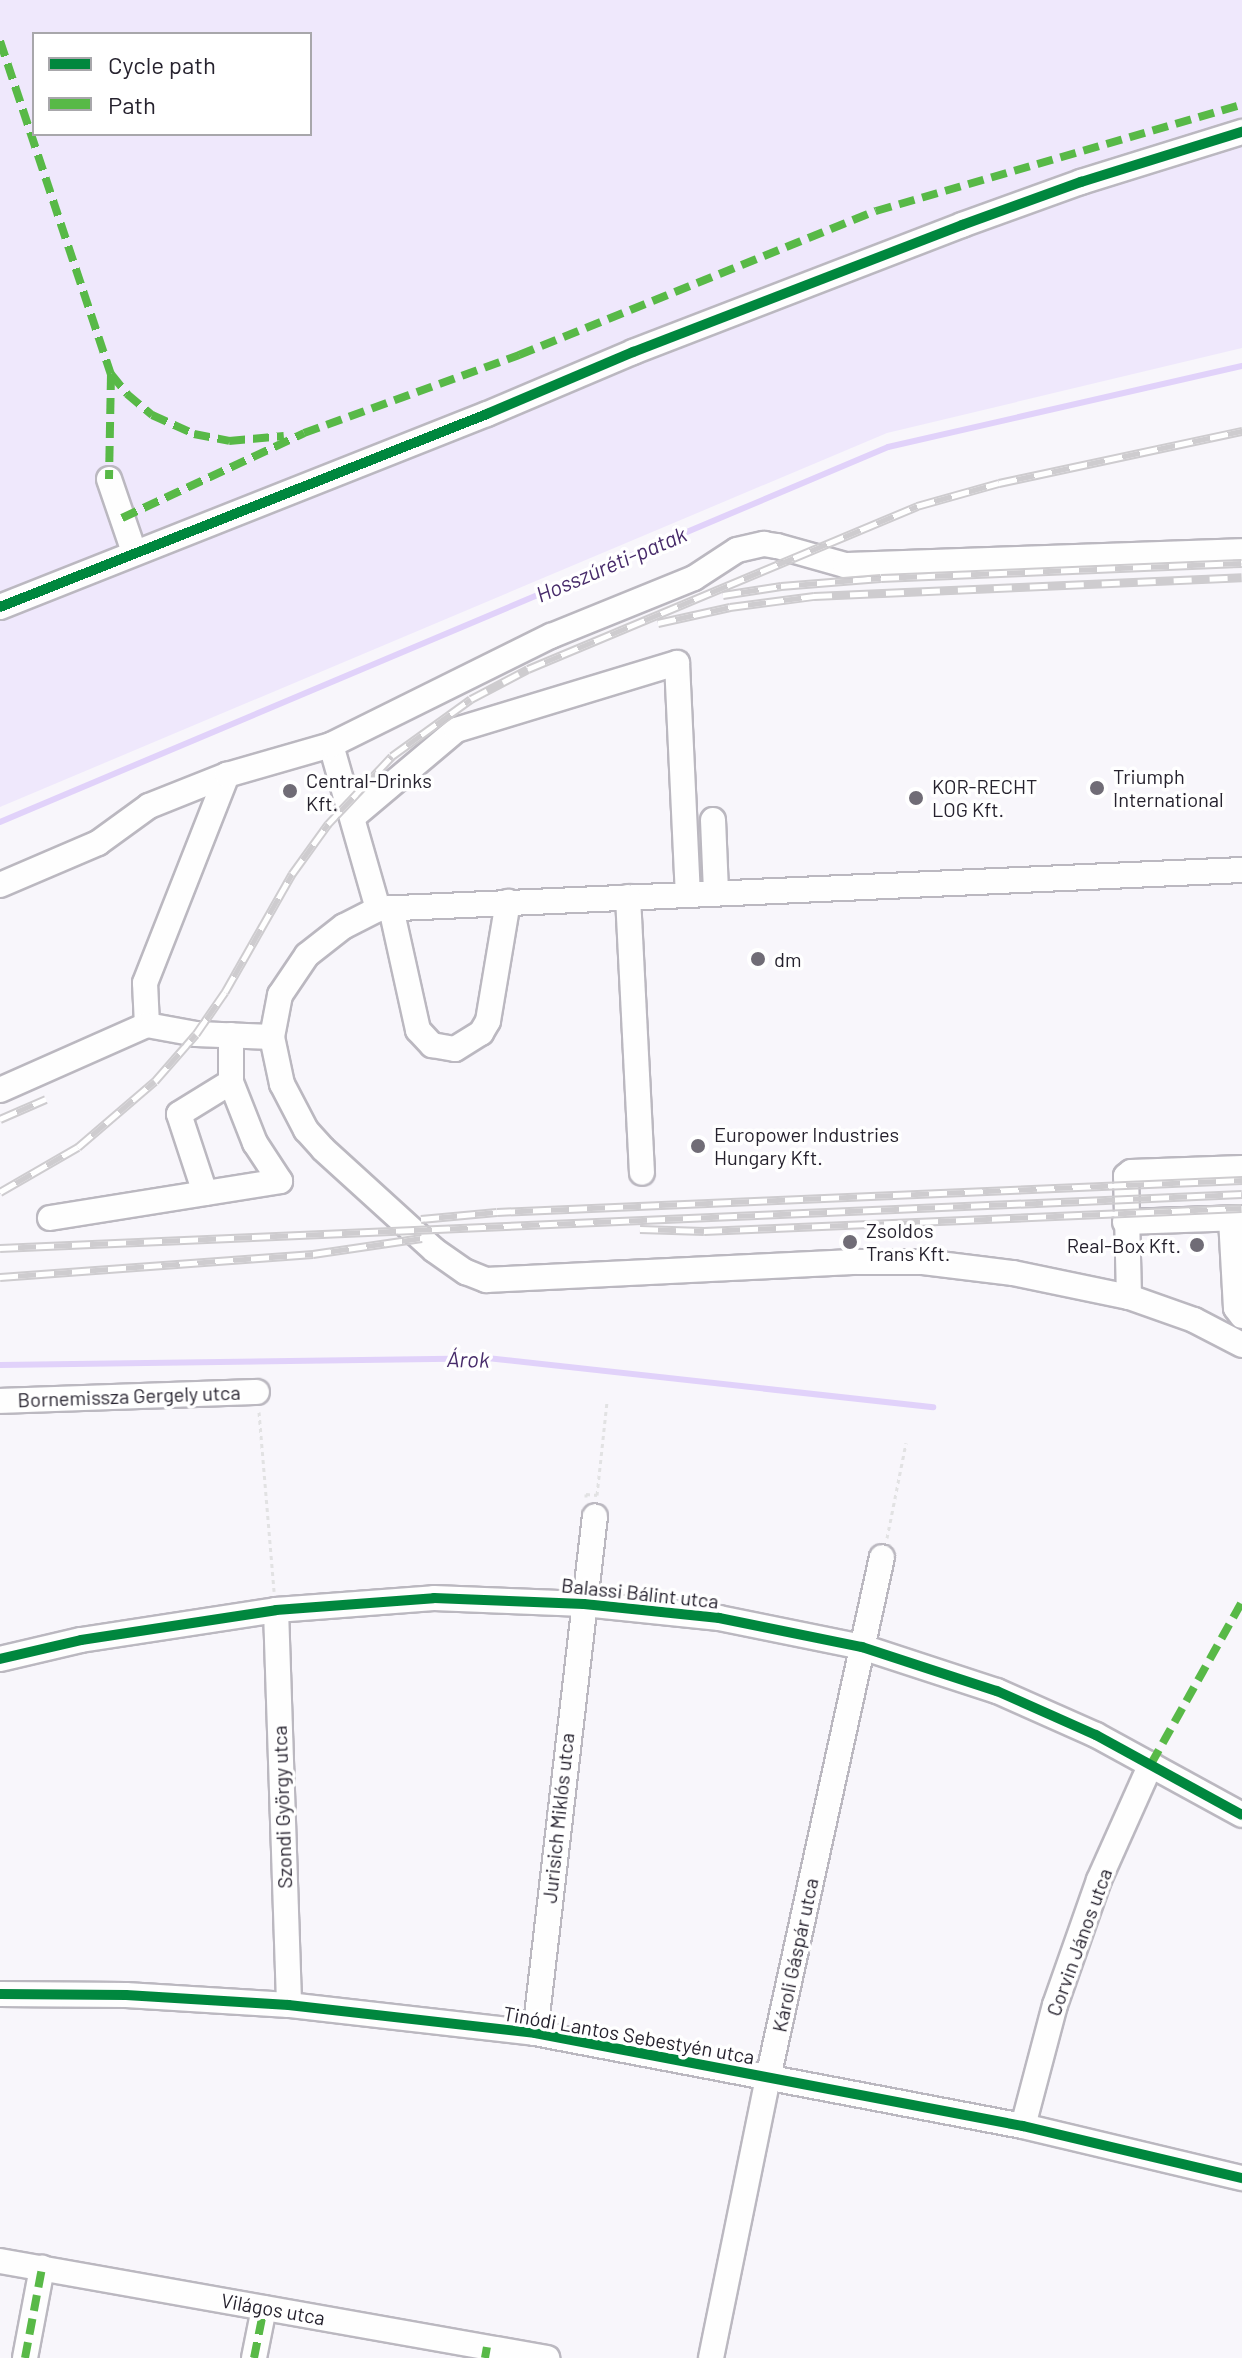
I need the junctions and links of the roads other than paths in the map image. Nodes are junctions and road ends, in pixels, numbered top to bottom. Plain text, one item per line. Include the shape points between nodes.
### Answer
1 (1242, 132) edge
2 (109, 479) dead end
3 (1242, 551) edge
4 (134, 552) junction
5 (0, 607) edge
6 (331, 745) junction
7 (227, 775) junction
8 (354, 816) junction
9 (713, 820) dead end
10 (1242, 870) edge
11 (0, 885) edge
12 (716, 892) junction
13 (688, 894) junction
14 (628, 897) junction
15 (508, 902) junction
16 (384, 908) junction
17 (147, 1025) junction
18 (231, 1035) junction
19 (272, 1037) junction
20 (231, 1082) junction
21 (0, 1090) edge
22 (1242, 1168) edge
23 (642, 1173) dead end
24 (205, 1193) junction
25 (50, 1218) dead end
26 (1237, 1218) edge
27 (1125, 1222) junction
28 (1129, 1297) junction
29 (1242, 1316) edge
30 (1242, 1345) edge
31 (257, 1392) road end
32 (0, 1401) edge
33 (591, 1505) road end
34 (884, 1549) road end
35 (584, 1604) junction
36 (276, 1610) junction
37 (862, 1647) junction
38 (0, 1659) edge
39 (1151, 1764) junction
40 (1242, 1815) edge
41 (0, 1994) edge
42 (289, 2005) junction
43 (535, 2033) junction
44 (768, 2078) junction
45 (1023, 2126) junction
46 (1242, 2178) edge
47 (0, 2261) edge
48 (42, 2268) junction
49 (264, 2308) junction
50 (486, 2352) edge
51 (25, 2358) edge
52 (254, 2358) edge
53 (547, 2358) edge
54 (711, 2358) edge

1 - 4 street via 962,225
2 - 4 street
3 - 6 street via 845,565 777,546 750,546 675,587 551,636
4 - 5 street
6 - 7 street
6 - 8 street
7 - 11 street via 149,806 98,843
7 - 17 street via 145,983
8 - 13 street via 456,730 677,663
8 - 16 street
9 - 12 street
10 - 12 street
12 - 13 street
13 - 14 street
14 - 15 street
14 - 23 street
15 - 16 street
15 - 16 street via 488,1021 481,1033 455,1049 432,1045 418,1030
16 - 19 street via 344,926 307,955 280,995
17 - 18 street
17 - 21 street
18 - 19 street
18 - 20 street
19 - 28 street via 282,1084 306,1130 434,1250 486,1280 923,1262 1013,1273
20 - 24 street via 179,1114
20 - 24 street via 255,1143 280,1181
22 - 27 street via 1131,1172 1124,1179
24 - 25 street
26 - 27 street
26 - 29 street via 1236,1308
27 - 28 street
28 - 30 street via 1194,1320
31 - 32 street, Bornemissza Gergely utca
33 - 35 street, Jurisich Miklós utca
34 - 37 street, Károli Gáspár utca
35 - 36 street, Balassi Bálint utca via 434,1598
35 - 37 street, Balassi Bálint utca via 719,1618
35 - 43 street, Jurisich Miklós utca
36 - 38 street, Balassi Bálint utca via 81,1640
36 - 42 street, Szondi György utca
37 - 39 street, Balassi Bálint utca via 997,1691
37 - 44 street, Károli Gáspár utca
39 - 40 street, Balassi Bálint utca
39 - 45 street, Corvin János utca via 1099,1880 1055,2005
41 - 42 street, Tinódi Lantos Sebestyén utca
42 - 43 street, Tinódi Lantos Sebestyén utca
43 - 44 street, Tinódi Lantos Sebestyén utca
44 - 45 street, Tinódi Lantos Sebestyén utca
44 - 54 street, Károli Gáspár utca
45 - 46 street, Tinódi Lantos Sebestyén utca
47 - 48 street, Világos utca
48 - 49 street, Világos utca
48 - 51 street
49 - 50 street, Világos utca
49 - 52 street
50 - 53 street, Világos utca

